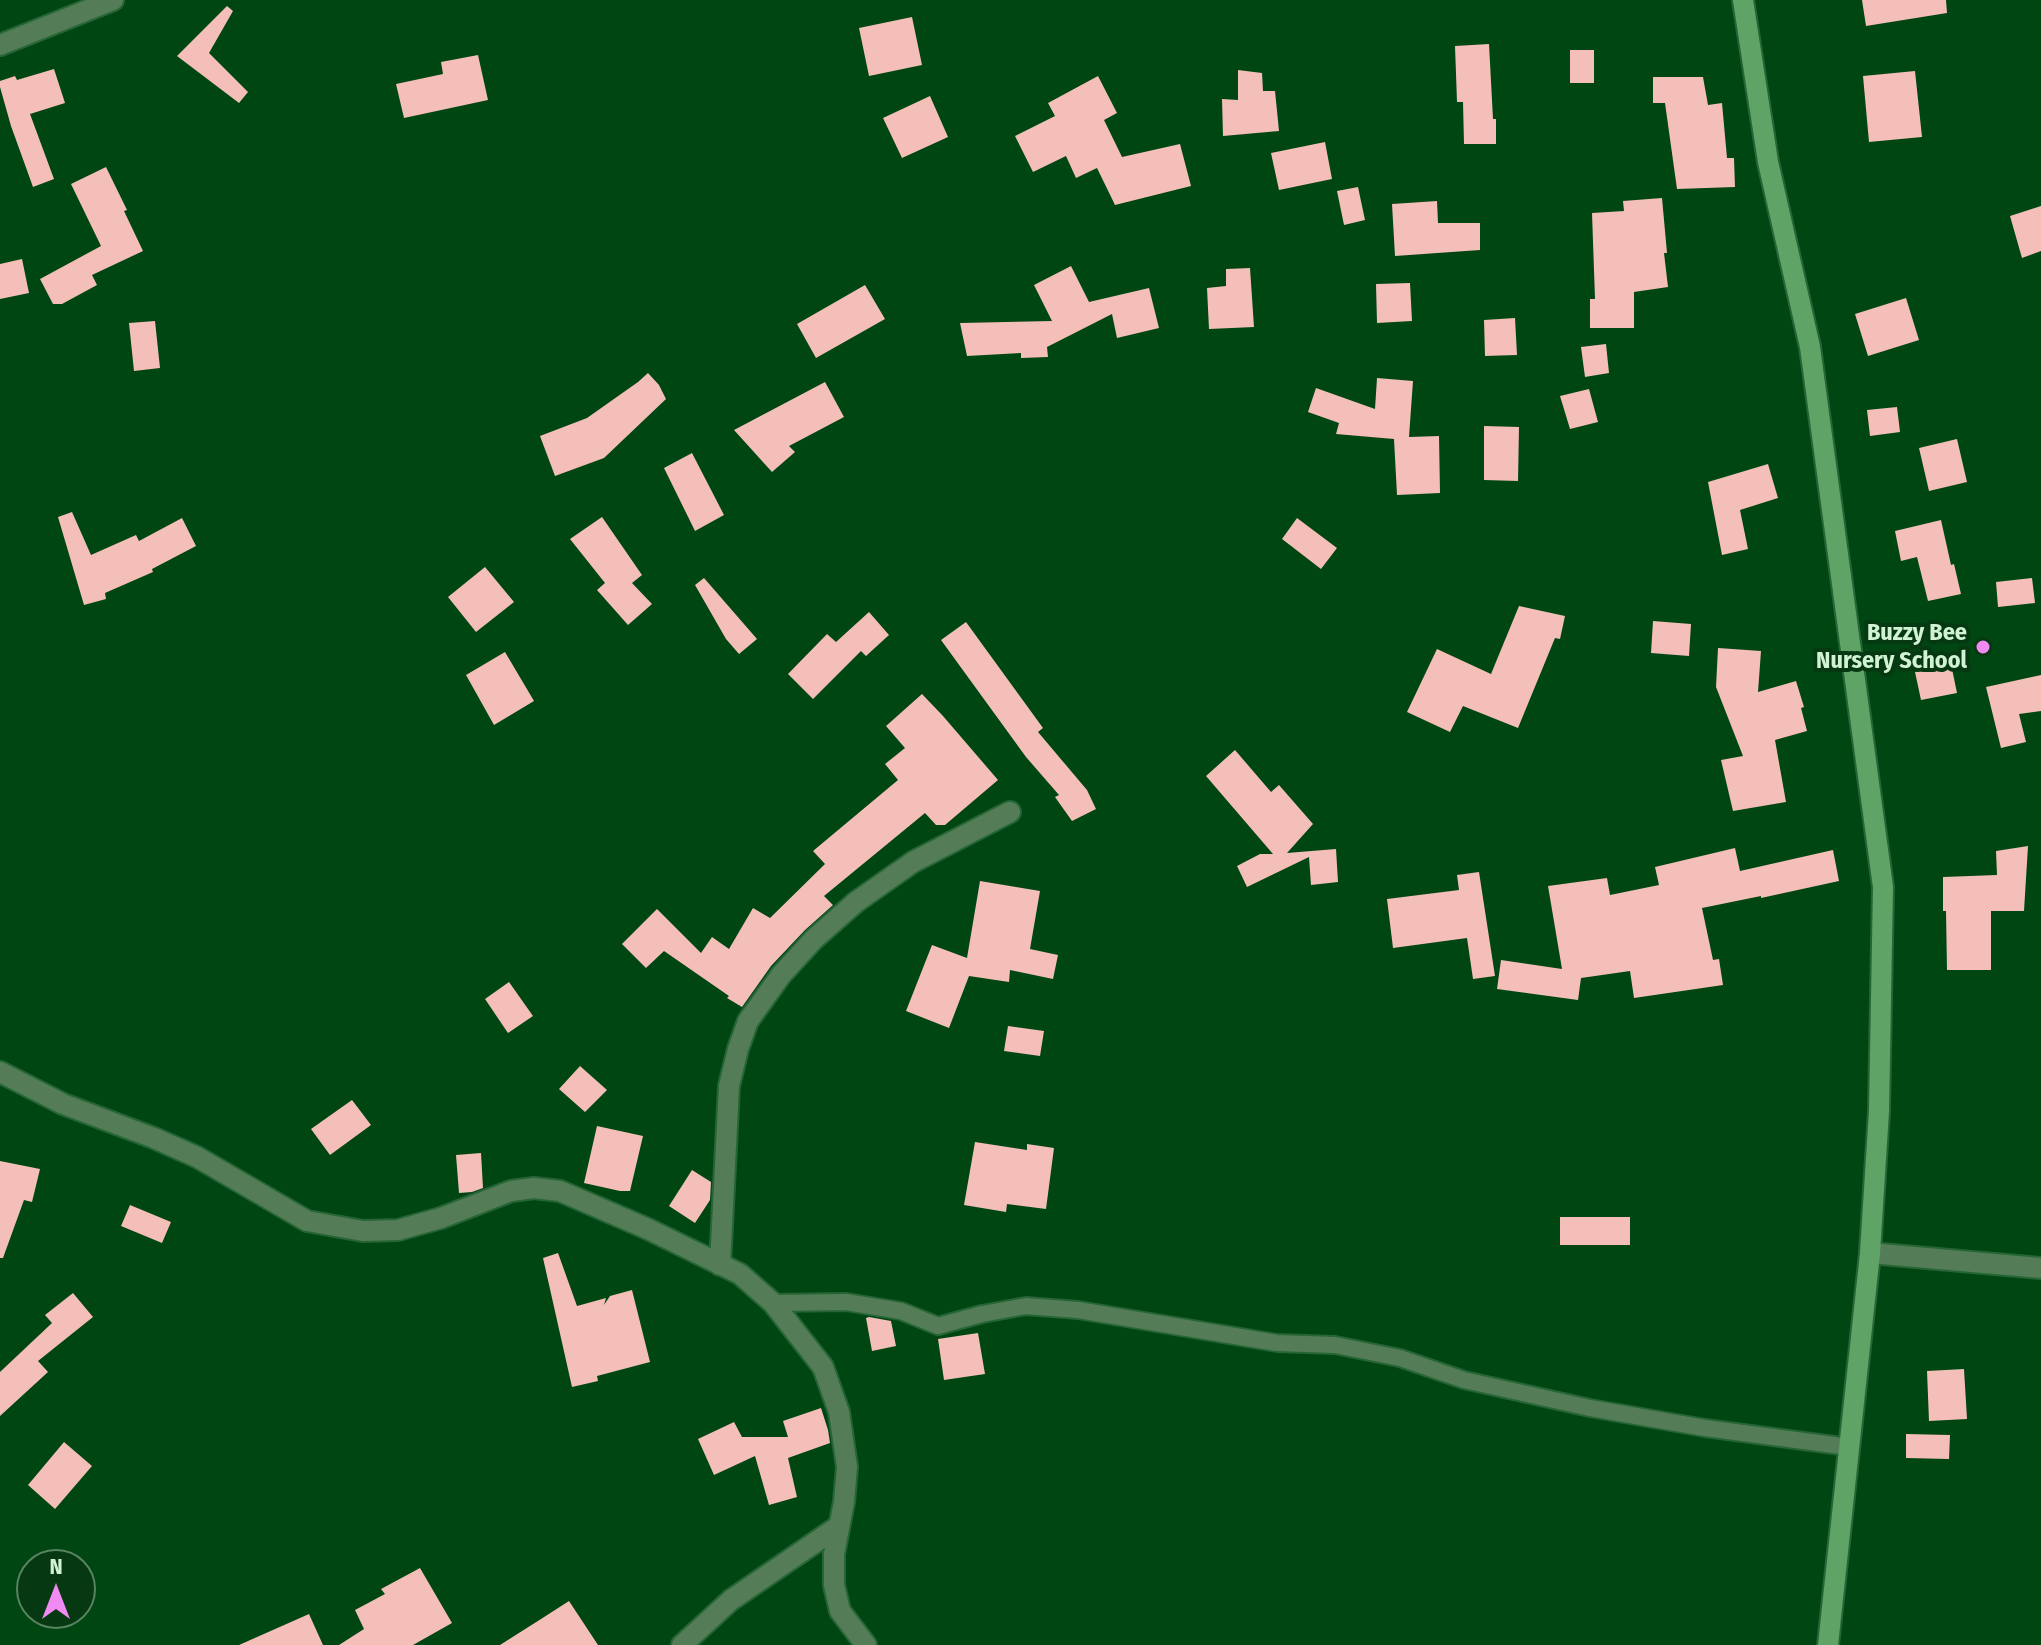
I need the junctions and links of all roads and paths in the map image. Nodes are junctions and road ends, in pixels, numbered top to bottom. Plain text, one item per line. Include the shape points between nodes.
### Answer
1 (113, 0) edge
2 (1743, 0) edge
3 (0, 45) edge
4 (1010, 812) dead end
5 (0, 1072) edge
6 (1870, 1253) junction
7 (720, 1265) junction
8 (2041, 1268) edge
9 (773, 1303) junction
10 (1849, 1447) junction
11 (839, 1526) junction
12 (682, 1645) edge
13 (866, 1645) edge
14 (1828, 1645) edge

1 - 3 street
2 - 6 street via 1768,162 1810,347 1883,887
4 - 7 street via 913,862 856,902 797,957 748,1021 729,1086
5 - 7 street via 63,1104 197,1157 307,1221 363,1231 398,1230 534,1188 560,1191
6 - 8 street
6 - 10 street
7 - 9 street via 740,1274
9 - 10 lane via 846,1302 901,1311 938,1326 1026,1306 1078,1310 1277,1343 1335,1345 1590,1408
9 - 11 street via 823,1367 839,1412 847,1467
10 - 14 street
11 - 12 street via 731,1600
11 - 13 street via 834,1585 840,1611

